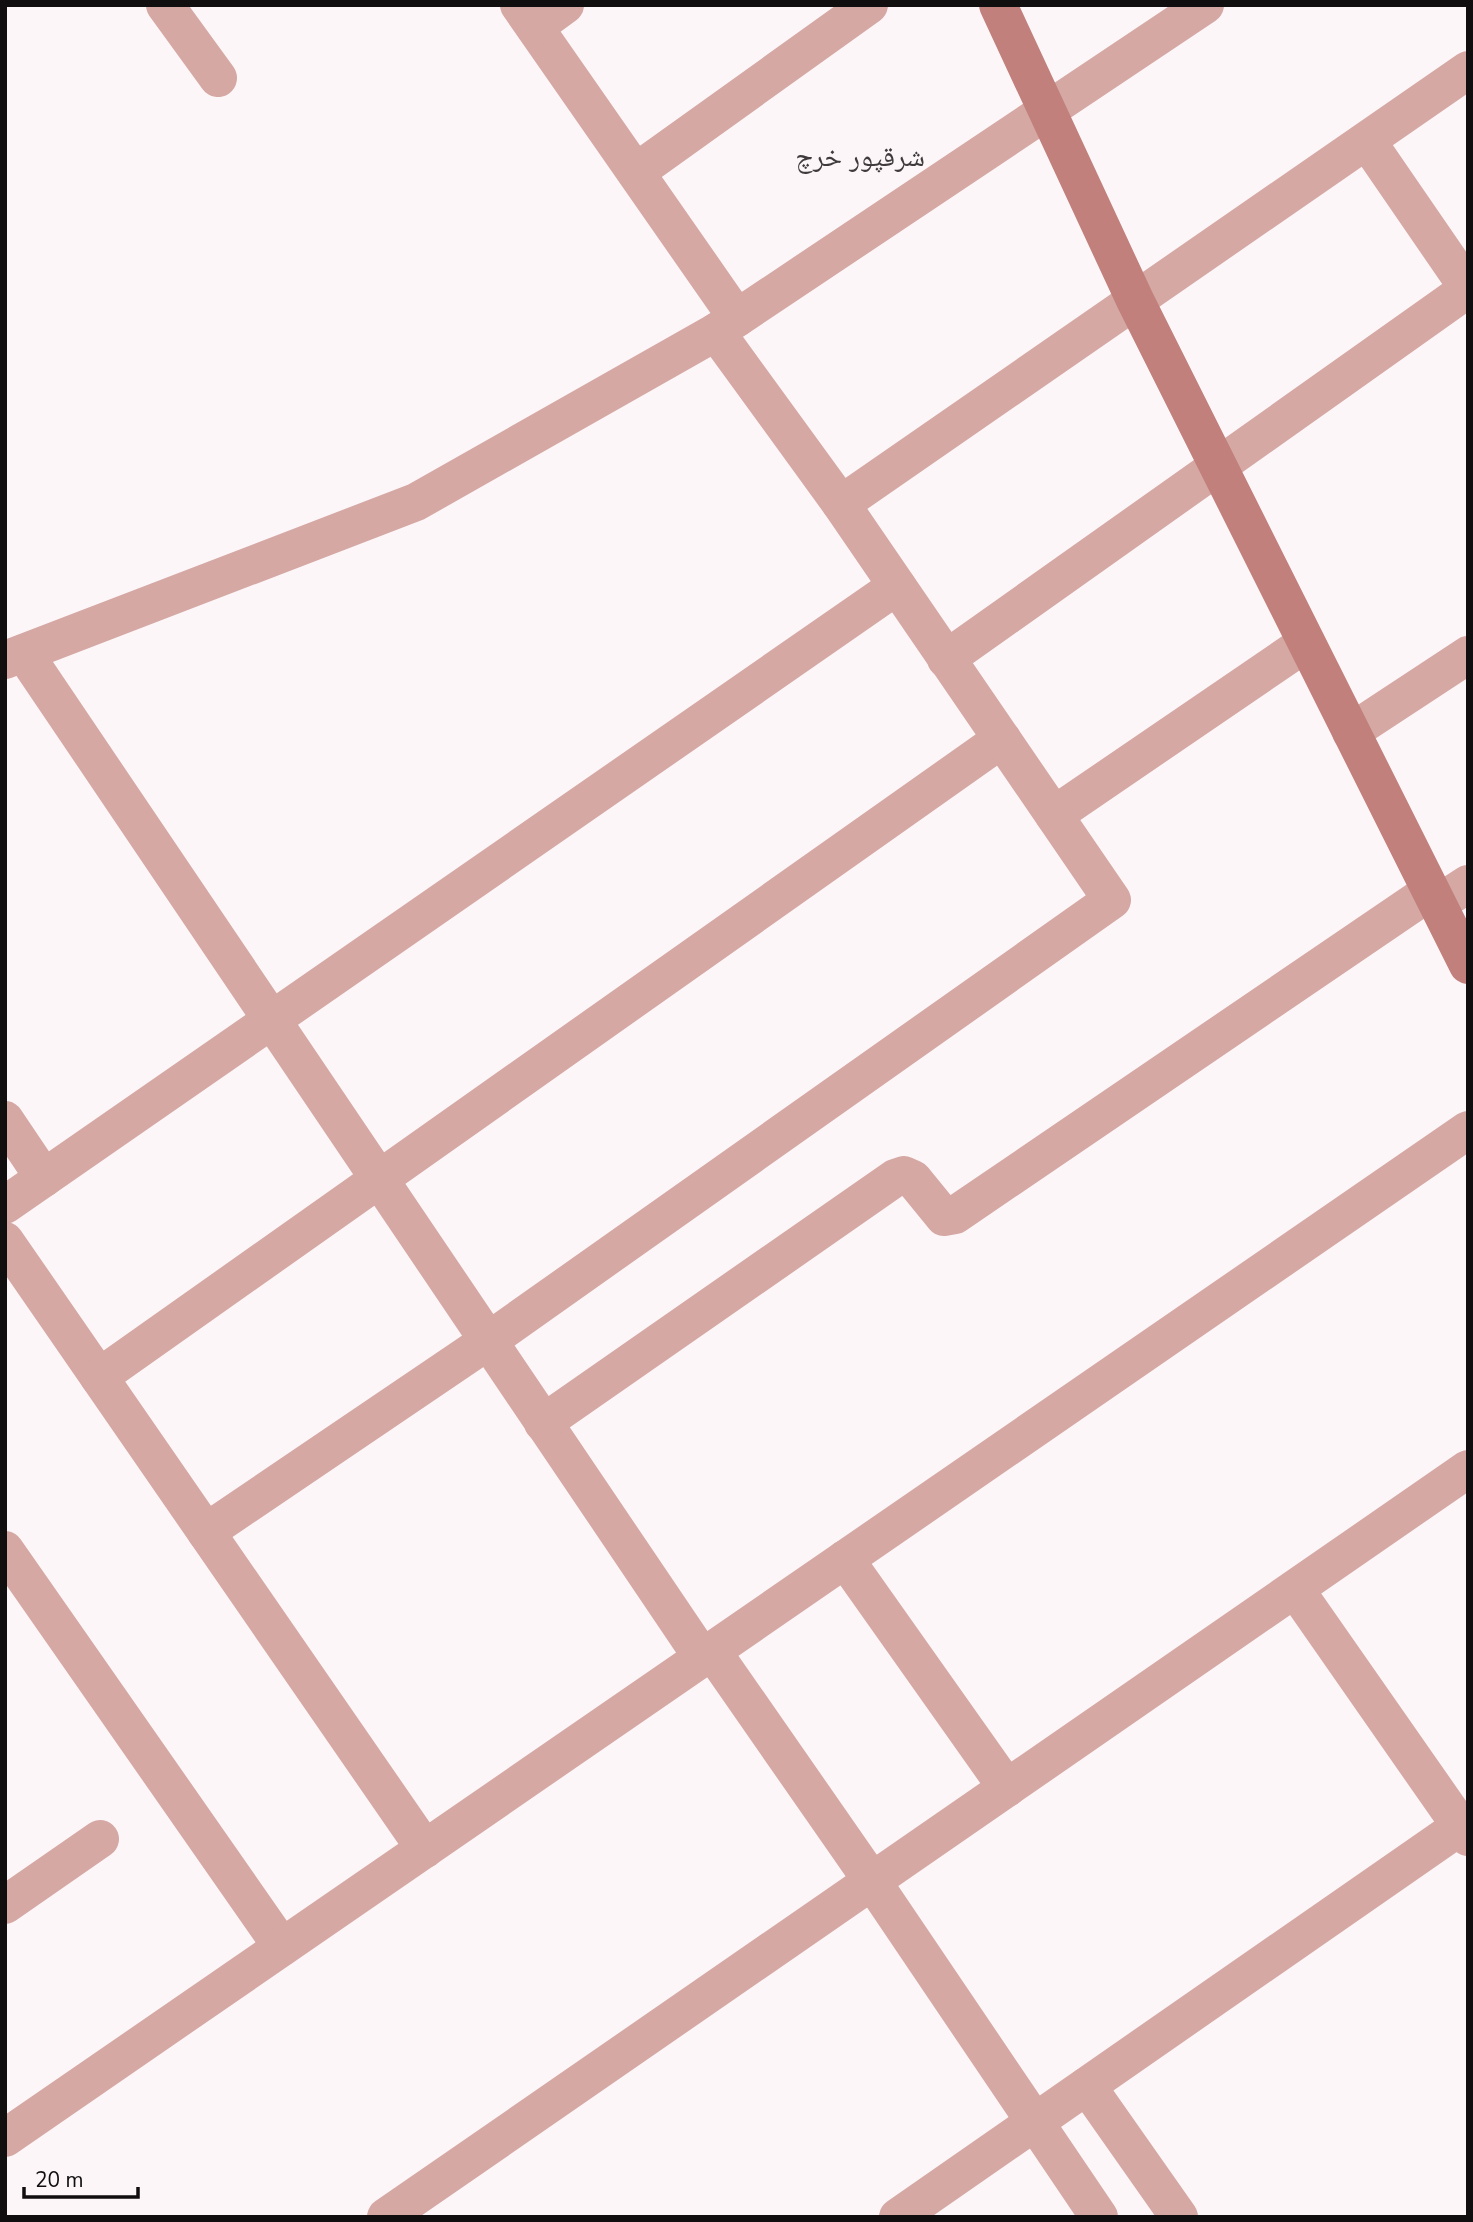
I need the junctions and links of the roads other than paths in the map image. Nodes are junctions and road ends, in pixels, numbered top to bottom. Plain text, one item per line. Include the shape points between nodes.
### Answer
1 (164, 5) edge
2 (565, 5) edge
3 (869, 5) edge
4 (998, 5) edge
5 (1205, 5) edge
6 (527, 16) edge
7 (1468, 70) edge
8 (218, 78) dead end
9 (1047, 111) junction
10 (1367, 141) junction
11 (636, 172) junction
12 (1468, 288) edge
13 (1135, 300) junction
14 (727, 325) junction
15 (1217, 465) junction
16 (841, 504) junction
17 (897, 586) junction
18 (1306, 643) junction
19 (1468, 655) edge
20 (15, 656) edge
21 (946, 659) junction
22 (1351, 732) junction
23 (1002, 739) junction
24 (1054, 815) junction
25 (1445, 893) edge
26 (1468, 965) edge
27 (271, 1019) junction
28 (5, 1120) edge
29 (1468, 1130) edge
30 (44, 1178) junction
31 (379, 1179) junction
32 (5, 1205) edge
33 (5, 1241) edge
34 (488, 1341) junction
35 (99, 1377) junction
36 (543, 1423) junction
37 (1468, 1469) edge
38 (206, 1532) junction
39 (5, 1550) edge
40 (845, 1559) junction
41 (1295, 1589) junction
42 (707, 1654) junction
43 (1007, 1788) junction
44 (1465, 1828) edge
45 (100, 1839) dead end
46 (425, 1849) junction
47 (873, 1881) junction
48 (5, 1905) edge
49 (282, 1947) junction
50 (1087, 2086) junction
51 (1034, 2122) junction
52 (5, 2138) edge
53 (386, 2217) edge
54 (898, 2217) edge
55 (1099, 2217) edge
56 (1179, 2217) edge

1 - 8 street
2 - 6 street
3 - 11 street
4 - 9 street
5 - 9 street
6 - 11 street
7 - 10 street
9 - 13 street
9 - 14 street
10 - 12 street
10 - 13 street
11 - 14 street
12 - 15 street
13 - 15 street
13 - 16 street
14 - 16 street
14 - 20 street via 416,502
15 - 18 street
15 - 21 street
16 - 17 street
17 - 21 street
17 - 27 street
18 - 22 street
18 - 24 street
19 - 22 street
20 - 27 street
21 - 23 street
22 - 25 street
23 - 24 street
23 - 31 street
24 - 34 street via 1112,900
25 - 26 street
25 - 36 street via 955,1215 944,1217 913,1179 895,1178
27 - 30 street
27 - 31 street
28 - 30 street
29 - 40 street
30 - 32 street
31 - 34 street
31 - 35 street
33 - 35 street
34 - 36 street
34 - 38 street
35 - 38 street
36 - 42 street
37 - 41 street
38 - 46 street
39 - 49 street
40 - 42 street
40 - 43 street
41 - 43 street
41 - 44 street
42 - 46 street
42 - 47 street
43 - 47 street
44 - 50 street
45 - 48 street
46 - 49 street
47 - 51 street
47 - 53 street
49 - 52 street
50 - 51 street
50 - 56 street
51 - 54 street
51 - 55 street

